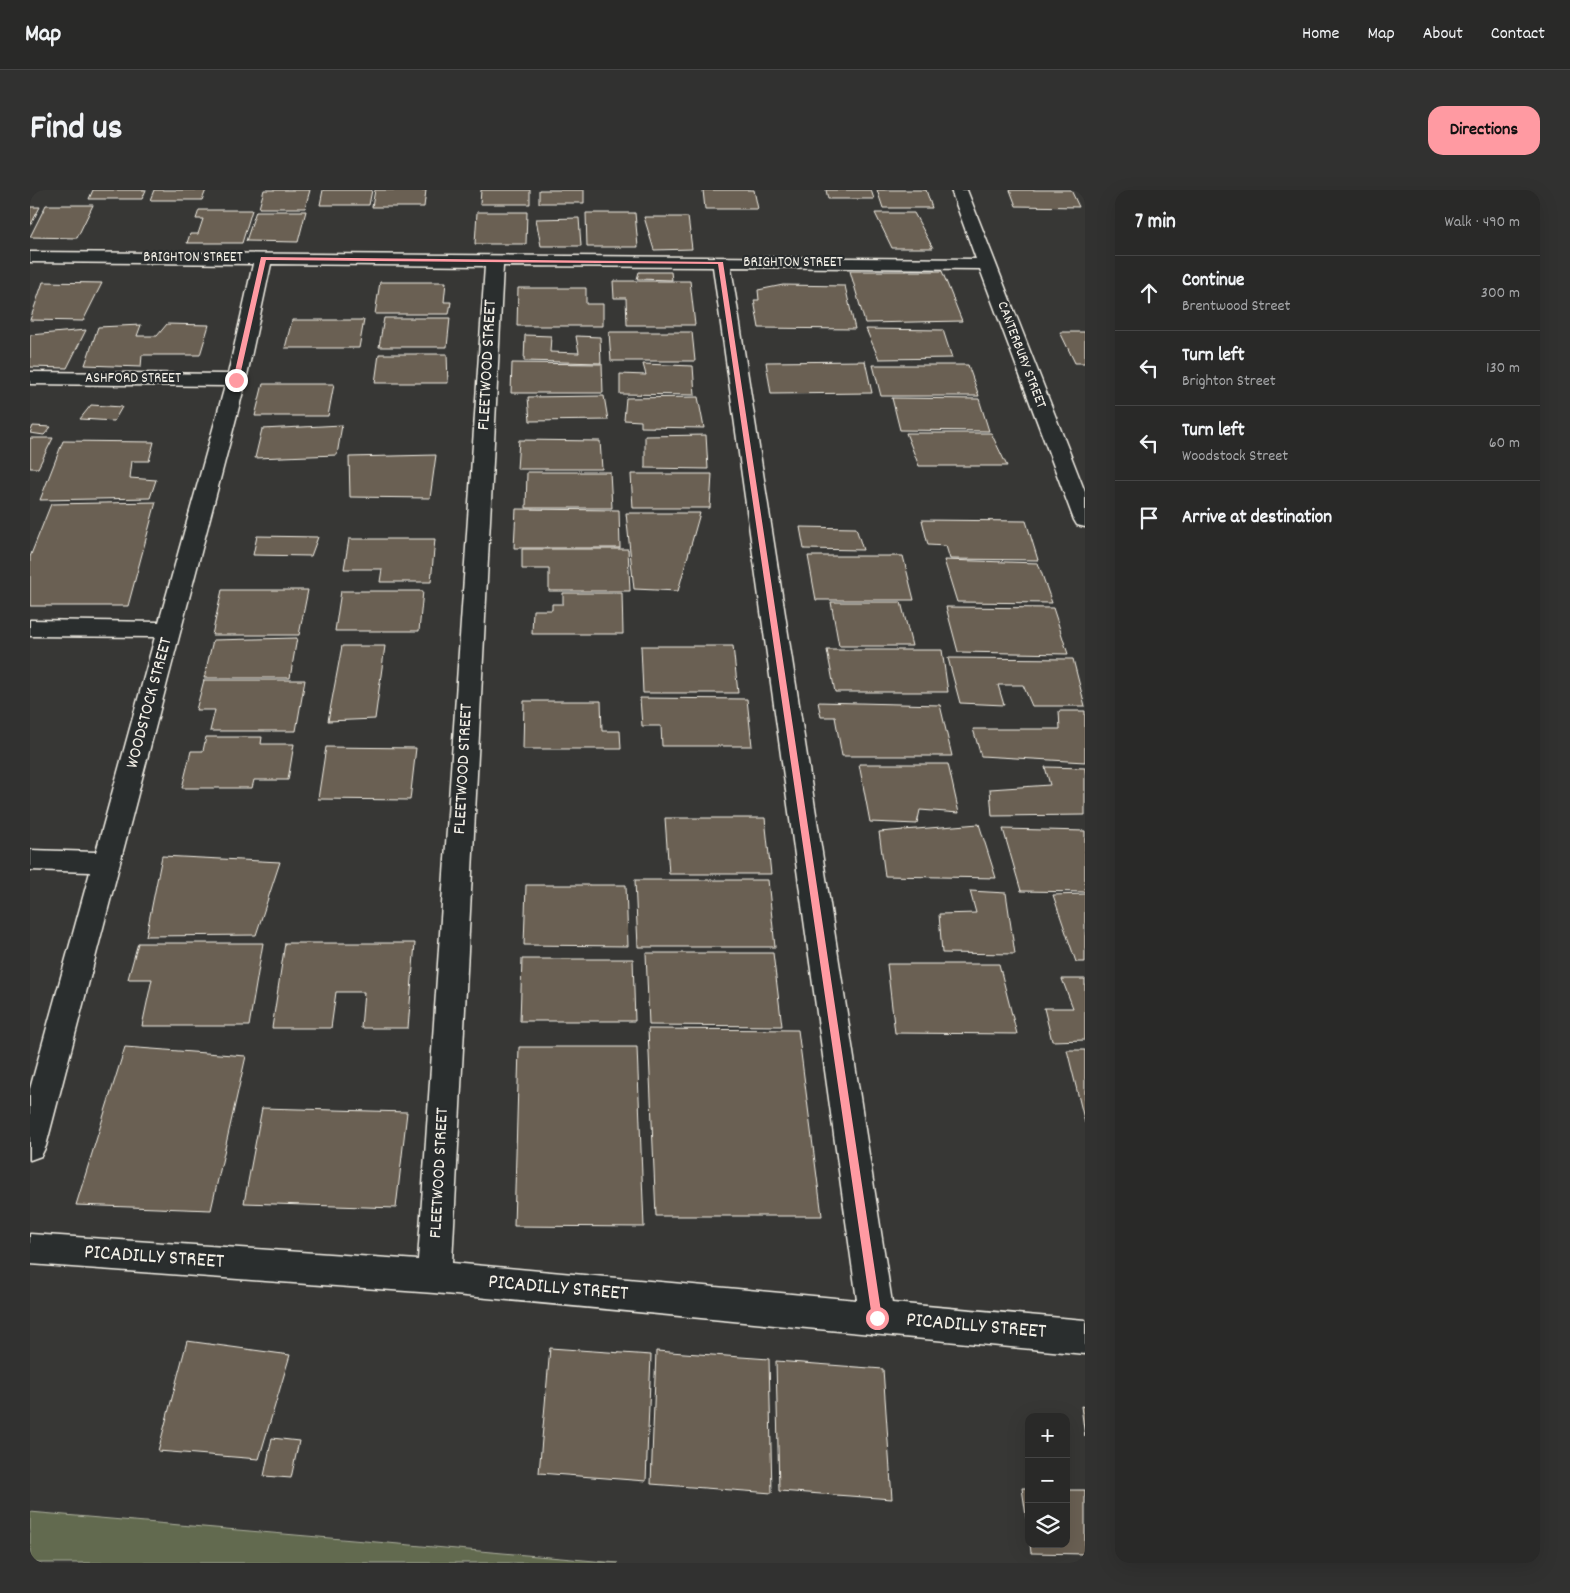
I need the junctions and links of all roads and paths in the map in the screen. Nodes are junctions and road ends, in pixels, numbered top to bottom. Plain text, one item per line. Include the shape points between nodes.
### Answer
1 (959, 190) edge
2 (30, 257) edge
3 (263, 258) junction
4 (494, 261) junction
5 (721, 262) junction
6 (986, 264) junction
7 (30, 378) edge
8 (236, 380) junction
9 (1085, 520) edge
10 (30, 628) edge
11 (170, 630) junction
12 (30, 860) edge
13 (107, 862) junction
14 (30, 1146) edge
15 (30, 1249) edge
16 (434, 1277) junction
17 (877, 1318) junction
18 (1085, 1337) edge

1 - 6 street, CANTERBURY STREET
2 - 3 street, BRIGHTON STREET
3 - 4 street, BRIGHTON STREET
3 - 8 street, WOODSTOCK STREET
4 - 5 street, BRIGHTON STREET
4 - 16 street, FLEETWOOD STREET
5 - 6 street, BRIGHTON STREET
5 - 17 street
6 - 9 street, CANTERBURY STREET
7 - 8 street, ASHFORD STREET
8 - 11 street, WOODSTOCK STREET
10 - 11 street
11 - 13 street, WOODSTOCK STREET
12 - 13 street
13 - 14 street, WOODSTOCK STREET
15 - 16 street, PICADILLY STREET
16 - 17 street, PICADILLY STREET
17 - 18 street, PICADILLY STREET

